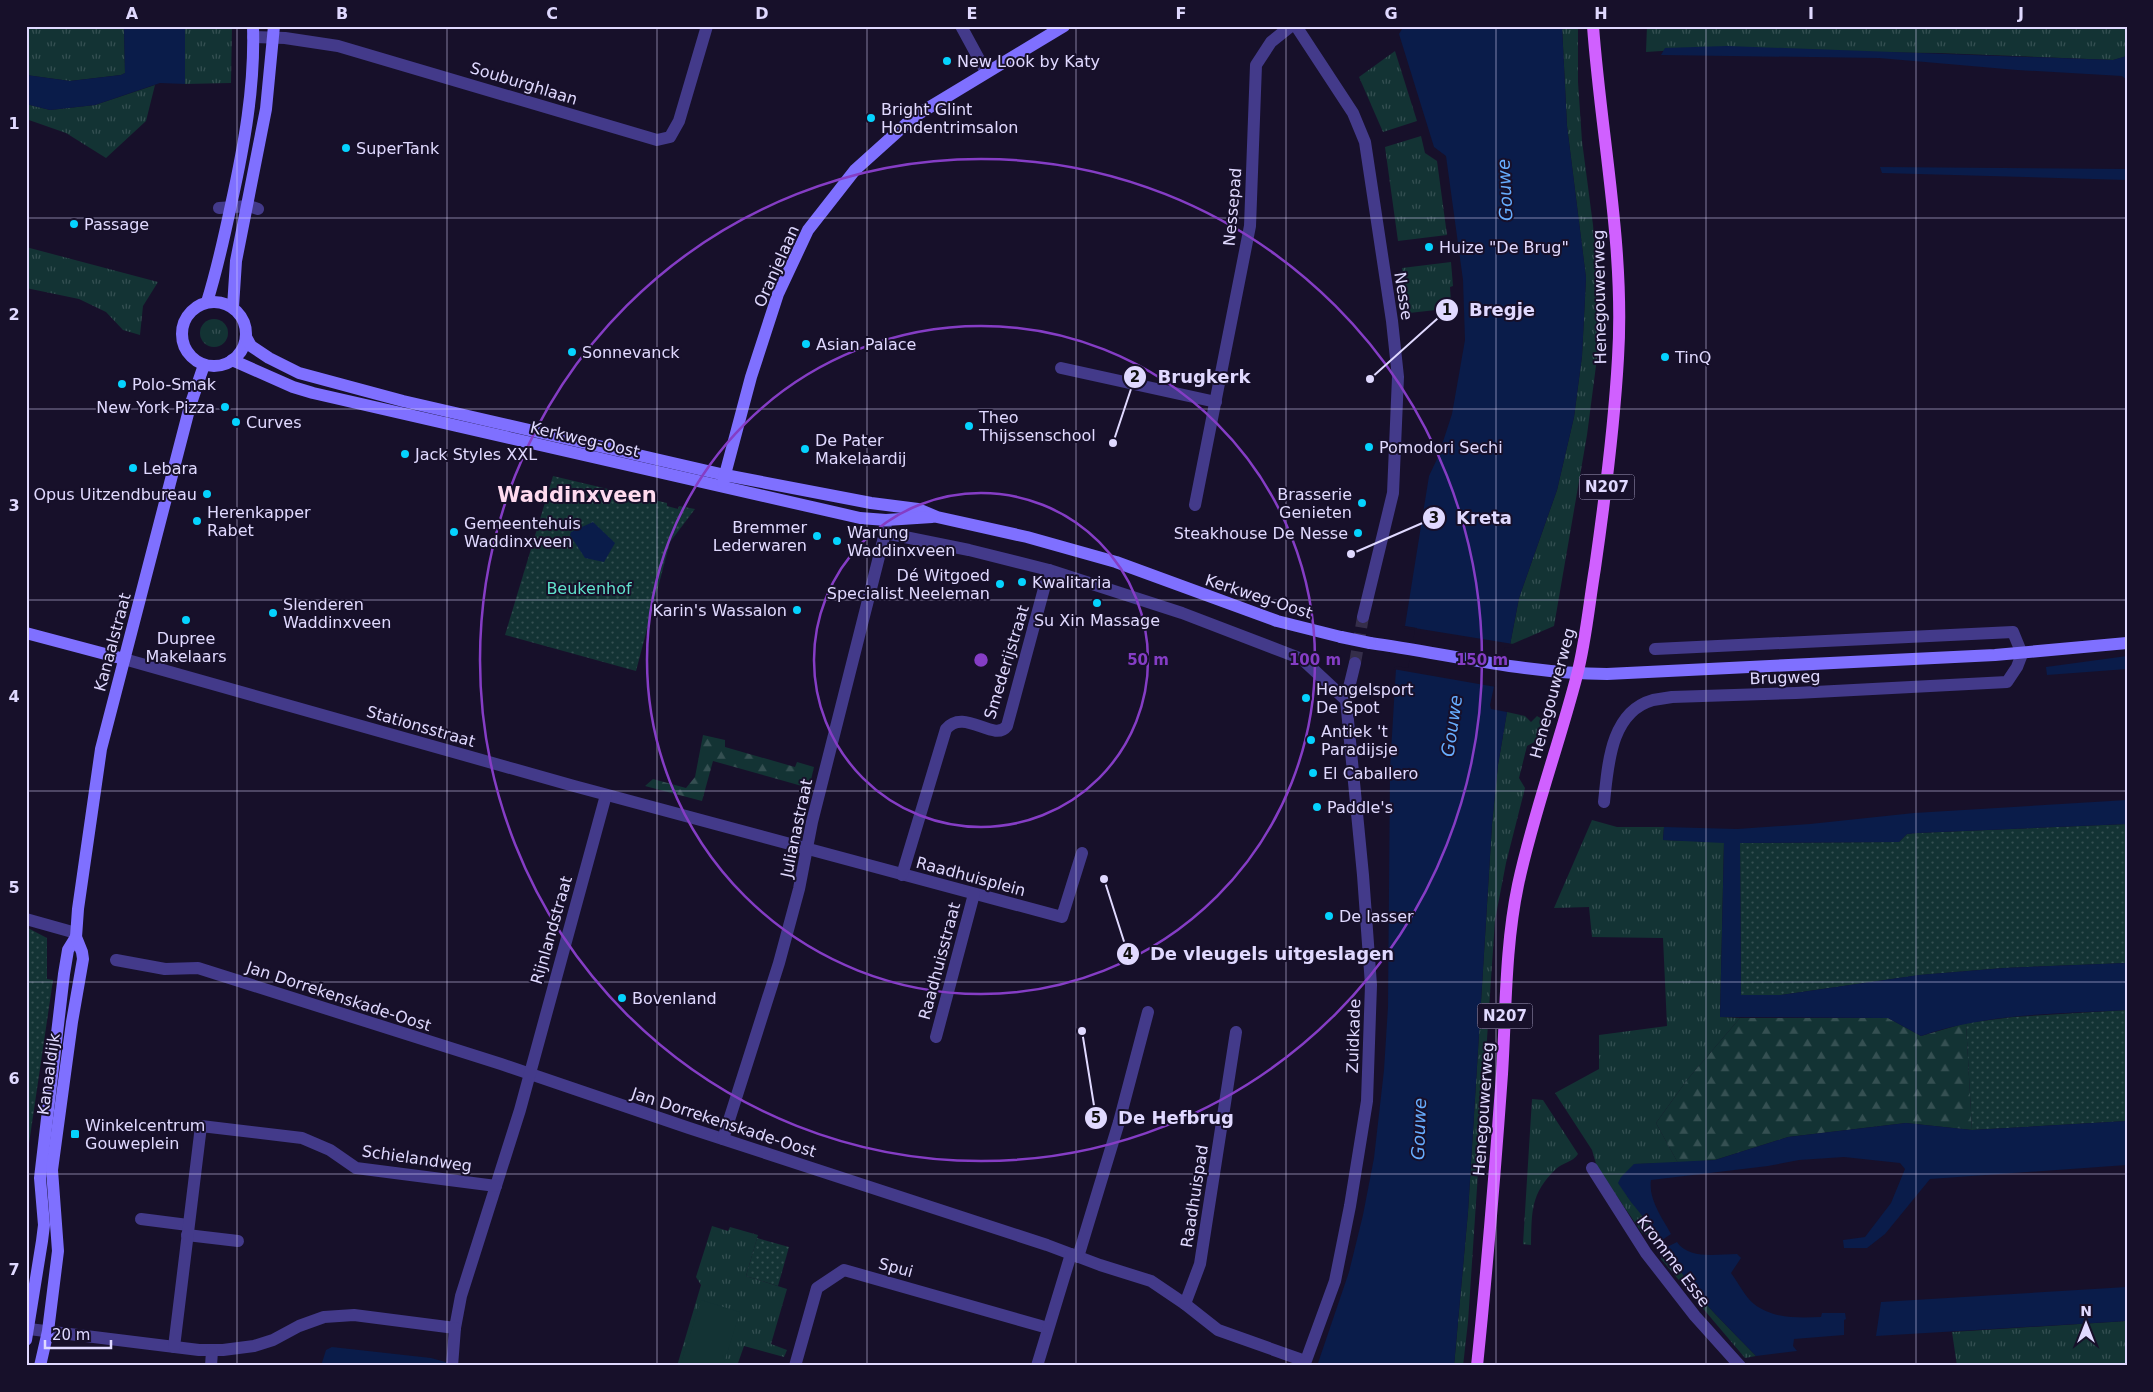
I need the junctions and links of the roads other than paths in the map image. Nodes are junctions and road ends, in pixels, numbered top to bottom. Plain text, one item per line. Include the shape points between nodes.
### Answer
1 (707, 26) edge
2 (961, 26) edge
3 (1064, 26) edge
4 (1291, 26) edge
5 (1296, 26) edge
6 (1593, 26) edge
7 (253, 32) edge
8 (274, 32) edge
9 (986, 72) junction
10 (225, 207) junction
11 (253, 207) junction
12 (207, 302) junction
13 (233, 307) junction
14 (246, 337) junction
15 (232, 360) junction
16 (204, 365) junction
17 (1061, 368) dead end
18 (1216, 402) junction
19 (723, 481) junction
20 (1195, 505) dead end
21 (937, 517) junction
22 (886, 527) junction
23 (1049, 570) junction
24 (1363, 614) tunnel mouth
25 (26, 633) edge
26 (2127, 643) edge
27 (1655, 649) dead end
28 (2022, 654) junction
29 (124, 660) junction
30 (1355, 663) tunnel mouth
31 (1577, 674) junction
32 (1346, 700) junction
33 (606, 795) junction
34 (1604, 802) dead end
35 (807, 848) junction
36 (1082, 853) dead end
37 (902, 875) junction
38 (974, 894) junction
39 (26, 919) edge
40 (76, 935) junction
41 (116, 960) dead end
42 (1148, 1012) dead end
43 (1236, 1032) dead end
44 (936, 1037) dead end
45 (529, 1075) junction
46 (723, 1139) junction
47 (1592, 1168) dead end
48 (496, 1186) junction
49 (141, 1220) dead end
50 (188, 1230) junction
51 (238, 1241) dead end
52 (1074, 1255) junction
53 (1185, 1304) junction
54 (455, 1328) junction
55 (1048, 1328) junction
56 (48, 1331) junction
57 (27, 1334) edge
58 (174, 1347) junction
59 (212, 1351) junction
60 (452, 1362) edge
61 (1304, 1364) edge
62 (40, 1366) edge
63 (211, 1366) edge
64 (795, 1366) edge
65 (1037, 1366) edge
66 (1477, 1366) edge
67 (1740, 1366) edge

1 - 8 street, Souburghlaan via 679,121 670,137 657,140 347,48
2 - 9 street
3 - 9 main road, Oranjelaan
4 - 18 street, Nessepad via 1271,42 1256,65 1250,226
5 - 24 street, Nesse via 1353,113 1365,142 1392,320 1398,377 1393,493
6 - 31 main road, Henegouwerweg / N207 via 1614,227 1618,356 1609,472 1588,622
7 - 8 street, Souburghlaan
7 - 10 main road via 246,134
8 - 11 main road
9 - 19 main road, Oranjelaan via 915,116 855,170 808,230 778,294
10 - 11 street
10 - 12 main road via 217,272
11 - 13 main road via 234,275
12 - 13 main road via 218,301
12 - 16 main road via 188,313 181,330 184,348
13 - 14 main road via 243,319
14 - 15 main road via 242,350
14 - 19 main road, Kerkweg-Oost via 251,346 268,358 299,373
15 - 16 main road via 219,366
15 - 19 main road, Kerkweg-Oost via 293,388 313,393
16 - 29 main road, Kanaalstraat via 190,406
17 - 18 street
18 - 20 street, Nessepad
19 - 21 main road, Kerkweg-Oost via 918,509
19 - 22 main road, Kerkweg-Oost
21 - 22 main road, Kerkweg-Oost
21 - 31 main road, Kerkweg-Oost, bridge via 1081,551 1245,611 1310,630
22 - 23 street, Kerkweg-Oost
22 - 35 street, Julianastraat
23 - 32 street, Kerkweg-Oost via 1182,613 1302,659
23 - 37 street, Smederijstraat via 1007,726 997,731 959,721 946,729
25 - 29 main road, Stationsstraat
26 - 28 main road, Brugweg
27 - 28 street via 2013,632
28 - 31 main road, Brugweg
28 - 34 street, Brugweg via 2007,682 1672,697 1651,701 1635,709 1616,735 1609,755
29 - 33 street, Stationsstraat
29 - 40 main road, Kanaalstraat via 101,749
30 - 32 street
31 - 66 main road, Henegouwerweg / N207 via 1518,886 1510,941 1493,1214
32 - 61 street, Zuidkade via 1371,985 1367,1101 1335,1281
33 - 35 street, Stationsstraat
33 - 45 street, Rijnlandstraat
35 - 37 street, Raadhuisplein
35 - 46 street, Julianastraat via 804,871 781,955
36 - 38 street, Raadhuisplein via 1062,917
37 - 38 street, Raadhuisplein
38 - 44 street, Raadhuisstraat
39 - 40 street
40 - 56 main road, Kanaaldijk via 83,959 52,1170 58,1251
40 - 57 main road, Kanaaldijk via 67,956 43,1151 40,1178 44,1225
41 - 45 street, Jan Dorrekenskade-Oost via 166,969 198,968
42 - 52 street via 1119,1122
43 - 53 street, Raadhuispad via 1200,1264
45 - 46 street, Jan Dorrekenskade-Oost
45 - 48 street
46 - 52 street, Jan Dorrekenskade-Oost
47 - 67 street, Kromme Esse via 1646,1253 1695,1316
48 - 50 street, Schielandweg via 356,1168 330,1150 302,1138 201,1126
48 - 54 street via 461,1296
49 - 50 street
50 - 51 street
50 - 58 street, Schielandweg
52 - 53 street, Jan Dorrekenskade-Oost via 1151,1281
52 - 55 street
53 - 61 street, Jan Dorrekenskade-Oost via 1218,1330
54 - 59 street via 338,1315 311,1321 254,1346
54 - 60 street
55 - 64 street, Spui via 844,1270 817,1288
55 - 65 street
56 - 57 street
56 - 58 street
56 - 62 main road, Kanaaldijk
58 - 59 street
59 - 63 street

